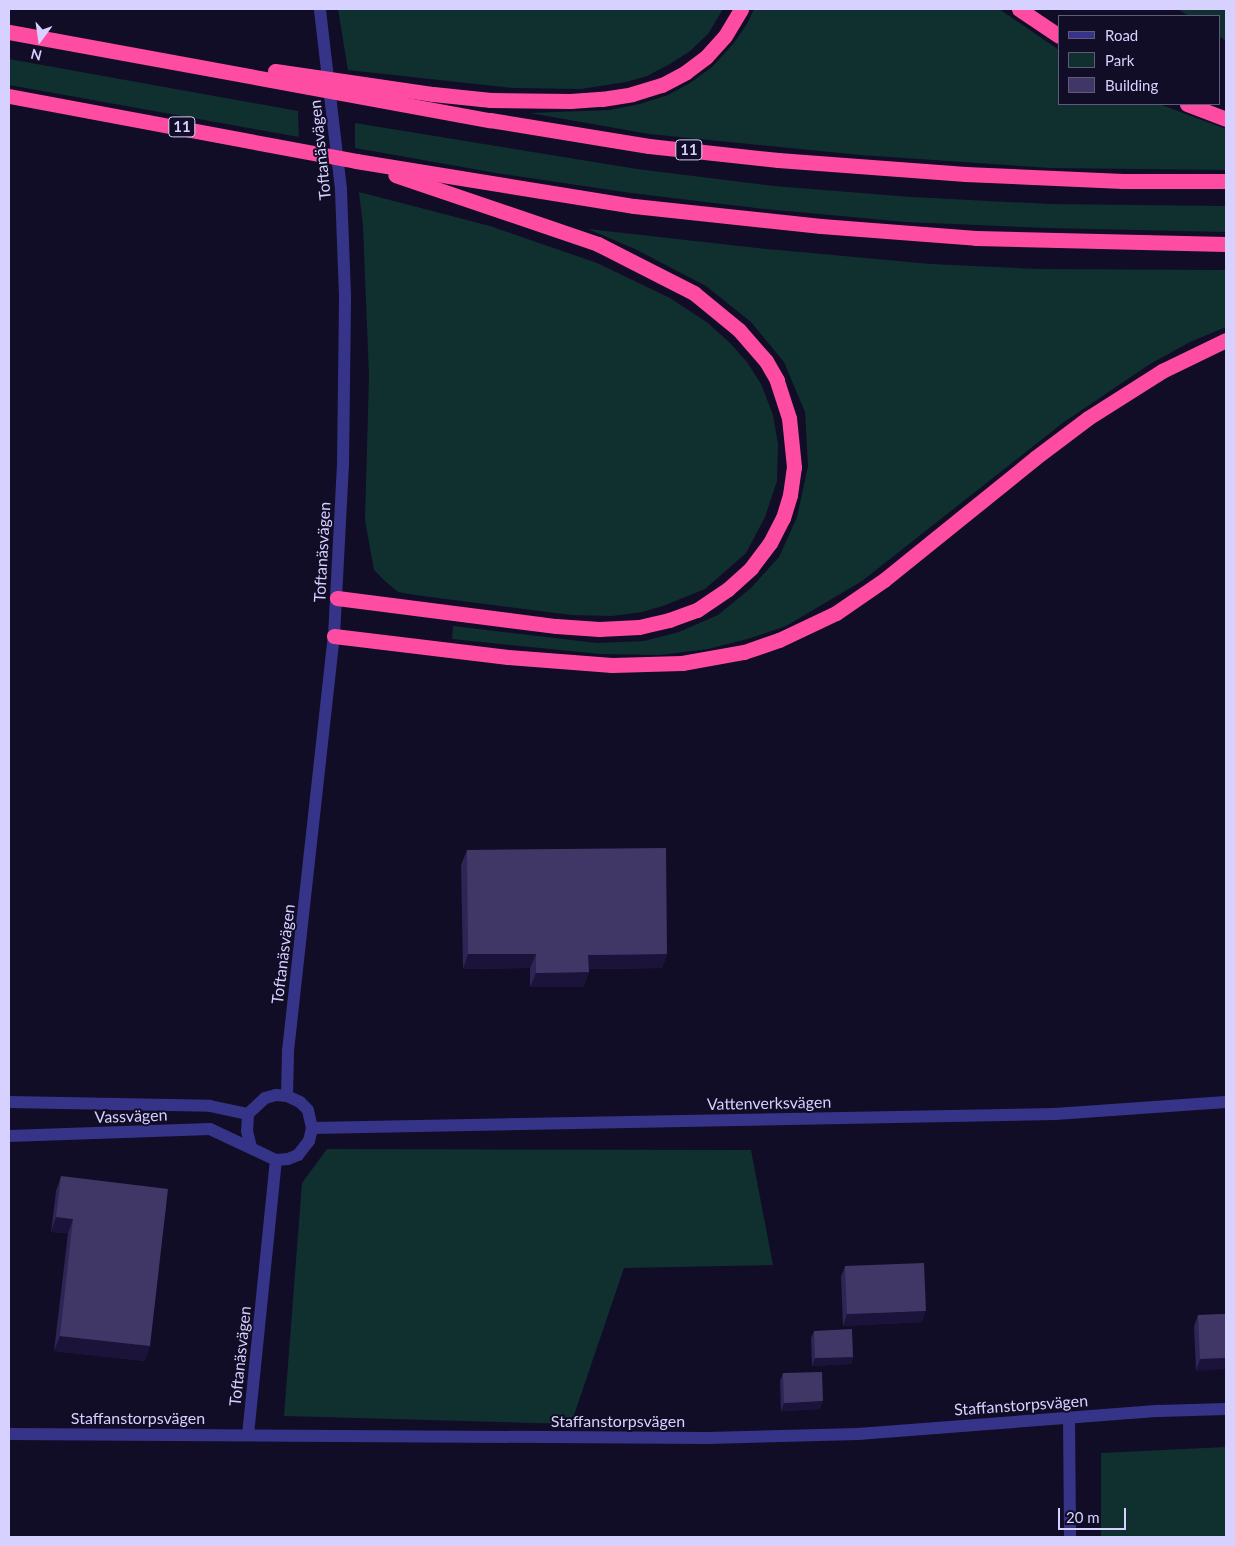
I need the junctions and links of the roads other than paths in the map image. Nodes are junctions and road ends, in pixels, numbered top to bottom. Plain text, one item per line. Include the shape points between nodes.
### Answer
1 (320, 9) edge
2 (741, 9) edge
3 (1019, 9) edge
4 (9, 32) edge
5 (1058, 35) edge
6 (159, 59) junction
7 (9, 96) edge
8 (1190, 105) edge
9 (1226, 119) edge
10 (356, 161) junction
11 (1226, 181) edge
12 (1226, 244) edge
13 (1226, 340) edge
14 (337, 598) junction
15 (334, 636) junction
16 (287, 1096) junction
17 (9, 1102) edge
18 (1226, 1102) edge
19 (248, 1114) junction
20 (312, 1128) junction
21 (9, 1136) edge
22 (251, 1147) junction
23 (276, 1160) junction
24 (1226, 1409) edge
25 (1069, 1417) junction
26 (9, 1434) edge
27 (248, 1435) junction
28 (1070, 1537) edge

1 - 14 street, Toftanäsvägen via 338,149 344,259 343,465
2 - 6 highway via 725,36 706,57 686,72 654,87 602,99 491,100 281,71
3 - 5 highway
4 - 6 highway, 11
6 - 11 highway, 11 via 649,146 778,160 965,174 1123,181
7 - 10 highway, 11
8 - 9 highway
10 - 12 highway, 11 via 634,206 821,226 976,238
10 - 14 highway via 598,244 694,293 739,330 766,361 777,380 789,418 794,467 783,518 770,543 751,568 697,610 669,620 599,629
13 - 15 highway via 1154,376 1088,418 884,580 836,612 786,637 744,652 682,663 612,665 508,658
14 - 15 street, Toftanäsvägen
15 - 16 street, Toftanäsvägen via 288,1051
16 - 19 street via 265,1098
16 - 20 street via 308,1110
17 - 19 street, Vassvägen via 210,1106
18 - 20 street, Vattenverksvägen via 1055,1114
19 - 22 street via 247,1131
20 - 23 street via 303,1150 288,1159
21 - 22 street, Vassvägen via 210,1129
22 - 23 street via 266,1158
23 - 27 street, Toftanäsvägen
24 - 25 street, Staffanstorpsvägen
25 - 27 street, Staffanstorpsvägen via 858,1434 728,1437
25 - 28 street
26 - 27 street, Staffanstorpsvägen

